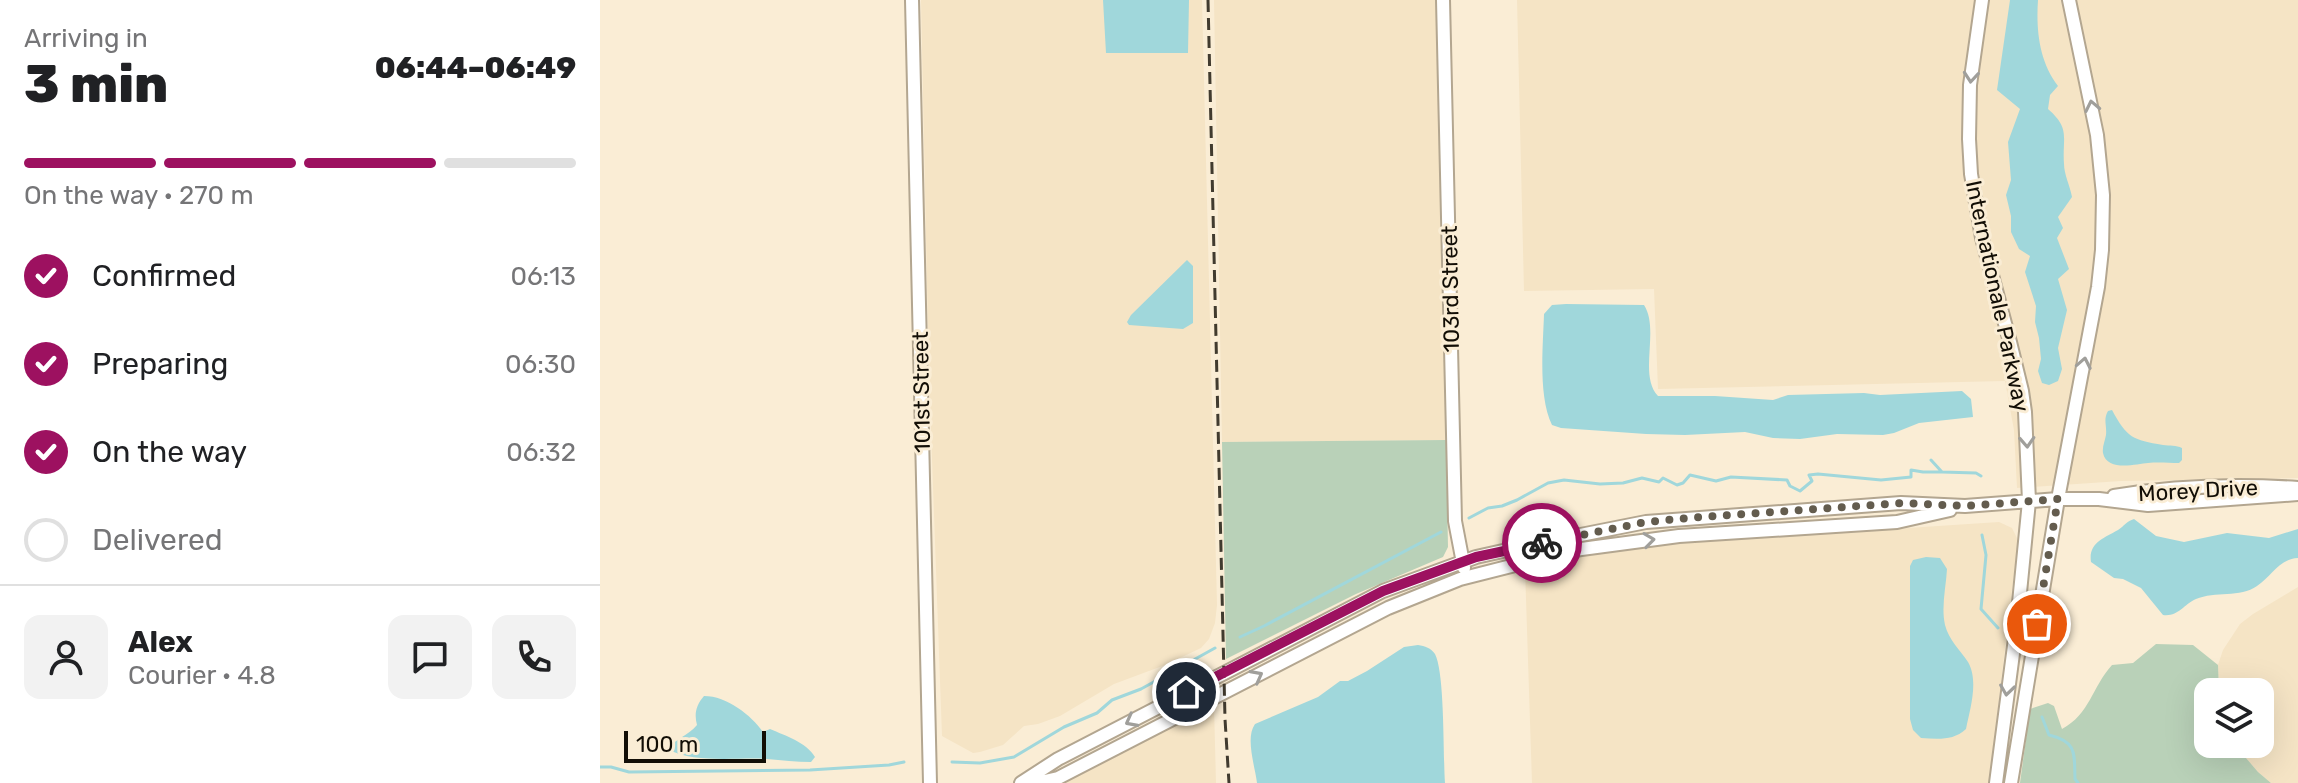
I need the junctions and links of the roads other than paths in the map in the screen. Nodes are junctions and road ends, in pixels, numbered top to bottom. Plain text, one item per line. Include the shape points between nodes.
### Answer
1 (912, 0) edge
2 (1443, 0) edge
3 (1982, 0) edge
4 (2069, 0) edge
5 (2298, 488) edge
6 (2298, 494) edge
7 (2058, 499) junction
8 (2099, 499) junction
9 (2029, 501) junction
10 (1965, 506) junction
11 (1462, 562) junction
12 (1466, 577) junction
13 (930, 783) edge
14 (1021, 783) edge
15 (1036, 783) edge
16 (1996, 783) edge
17 (2011, 783) edge

1 - 13 street, 101st Street
2 - 11 street, 103rd Street via 1455,521
3 -> 9 street, Internationale Parkway via 1970,85 1971,174 2022,391
7 -> 4 street via 2098,287 2103,232 2097,135
5 - 8 street, Morey Drive via 2146,490
6 - 8 street, Morey Drive via 2148,505
7 - 8 street, Morey Drive
7 - 9 street, Morey Drive
7 - 17 street
9 - 10 street, Morey Drive
9 -> 16 street, Internationale Parkway
10 - 11 street via 1901,503 1646,522
12 -> 10 street via 1574,550 1679,536 1897,522
11 - 12 street, 103rd Street
11 -> 14 street via 1383,591
15 -> 12 street via 1090,763 1388,608

